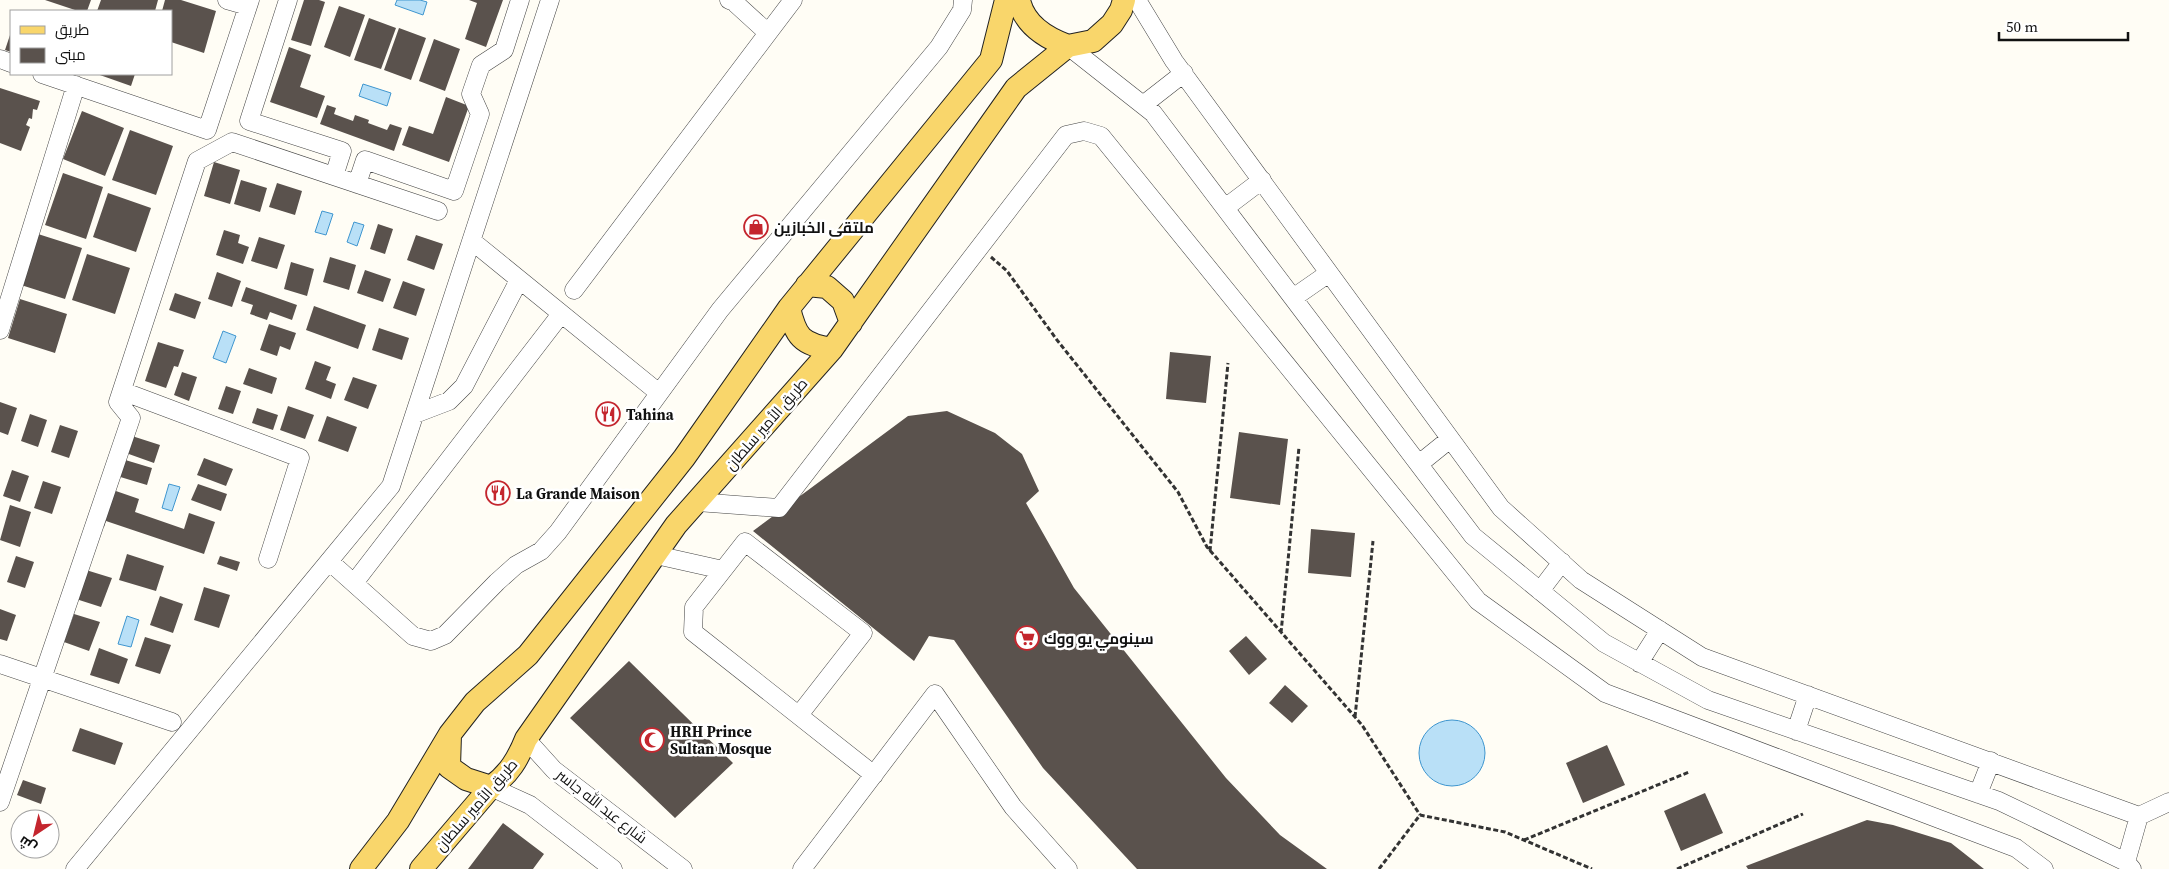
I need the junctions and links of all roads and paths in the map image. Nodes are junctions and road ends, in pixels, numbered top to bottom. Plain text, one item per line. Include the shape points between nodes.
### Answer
1 (227, 0) edge
2 (288, 0) edge
3 (520, 0) edge
4 (550, 0) edge
5 (793, 0) edge
6 (963, 0) edge
7 (1006, 0) edge
8 (1018, 0) edge
9 (1124, 0) edge
10 (1137, 0) edge
11 (733, 1) edge
12 (248, 3) edge
13 (768, 33) junction
14 (1068, 46) junction
15 (1184, 73) junction
16 (45, 75) edge
17 (76, 85) junction
18 (1143, 105) junction
19 (334, 176) junction
20 (1262, 180) junction
21 (357, 184) junction
22 (1225, 208) junction
23 (438, 211) dead end
24 (472, 241) junction
25 (980, 247) junction
26 (1329, 273) junction
27 (519, 280) junction
28 (807, 285) junction
29 (574, 290) dead end
30 (1293, 298) junction
31 (789, 308) junction
32 (562, 314) junction
33 (852, 323) junction
34 (0, 330) edge
35 (832, 349) junction
36 (1228, 363) dead end
37 (122, 391) junction
38 (659, 394) junction
39 (415, 414) junction
40 (1450, 439) junction
41 (1299, 447) dead end
42 (1419, 464) junction
43 (697, 502) junction
44 (1374, 541) dead end
45 (1210, 552) junction
46 (656, 555) junction
47 (268, 559) dead end
48 (330, 561) junction
49 (1562, 562) junction
50 (723, 570) junction
51 (354, 583) junction
52 (1540, 591) junction
53 (1660, 630) junction
54 (1281, 634) junction
55 (1640, 663) junction
56 (0, 664) edge
57 (43, 677) junction
58 (1808, 695) junction
59 (799, 715) junction
60 (1355, 717) junction
61 (172, 722) dead end
62 (1796, 730) junction
63 (450, 734) junction
64 (526, 739) junction
65 (1991, 761) junction
66 (1689, 772) dead end
67 (874, 774) junction
68 (490, 787) junction
69 (1978, 794) junction
70 (0, 802) edge
71 (2169, 802) edge
72 (1803, 814) dead end
73 (1420, 815) junction
74 (2139, 816) junction
75 (1524, 840) junction
76 (2129, 866) edge
77 (75, 869) edge
78 (361, 869) edge
79 (421, 869) edge
80 (613, 869) edge
81 (683, 869) edge
82 (802, 869) edge
83 (1068, 869) edge
84 (1379, 869) edge
85 (1592, 869) edge
86 (1677, 869) edge
87 (2044, 869) edge

1 - 12 street
2 - 19 street via 249,121 342,151
3 - 21 street via 504,50 481,65 471,94 480,114 454,191 365,160
4 - 24 street
5 - 13 street
6 - 38 street via 962,10 939,47 720,310
7 - 28 main road via 991,60
8 - 14 main road via 1032,26 1048,39
9 - 14 main road, طريق الأمير سلطان via 1112,24 1093,41
10 - 15 street
11 - 13 street
12 - 17 street via 207,130
13 - 29 street
14 - 18 street
14 - 33 main road, طريق الأمير سلطان via 1016,88
15 - 18 street
15 - 20 street
16 - 17 street
17 - 34 street
18 - 22 street via 1153,113
19 - 21 street
19 - 37 street via 232,142 197,161
20 - 22 street
20 - 26 street
21 - 23 street
22 - 30 street
24 - 27 street
24 - 39 street
25 - 43 street via 779,508
25 - 45 path via 1007,271 1057,340 1178,492
25 - 87 street via 1066,135 1084,131 1101,136 1478,601 1605,693 2016,848
26 - 30 street
26 - 40 street
27 - 32 street
27 - 39 street via 464,386 449,400
28 - 31 main road
28 - 33 main road via 827,287 843,301
30 - 42 street
31 - 35 main road via 795,332 814,346
31 - 63 main road via 684,458 534,647 475,702
32 - 38 street
32 - 51 street
33 - 35 main road, طريق الأمير سلطان
35 - 43 main road, طريق الأمير سلطان
36 - 45 path
37 - 47 street via 300,458
37 - 57 street via 118,402 132,418
38 - 51 street via 547,545 503,576 445,635 431,641 413,636
39 - 48 street via 392,486
40 - 42 street
40 - 49 street via 1501,508
41 - 54 path
42 - 52 street via 1473,536
43 - 46 main road, طريق الأمير سلطان via 676,525
44 - 60 path
45 - 54 path
46 - 50 street
46 - 64 main road, طريق الأمير سلطان
48 - 51 street
48 - 77 street
49 - 52 street
49 - 53 street via 1581,580
50 - 59 street via 694,607 693,632
50 - 59 street via 744,542 863,633
52 - 55 street via 1604,643
53 - 55 street
53 - 58 street via 1702,656
54 - 60 path
55 - 62 street via 1708,700
56 - 57 street
57 - 61 street
57 - 70 street
58 - 62 street
58 - 65 street
59 - 67 street
60 - 73 path
62 - 69 street
63 - 68 main road via 449,767 466,779
63 - 78 main road via 398,820
64 - 68 main road, طريق الأمير سلطان via 504,778
64 - 81 street, شارع عبد الله جاسر via 554,770
65 - 69 street
65 - 74 street
66 - 75 path
67 - 82 street
67 - 83 street via 935,694 1013,807
68 - 79 main road, طريق الأمير سلطان
68 - 80 street via 530,805
69 - 76 street via 1999,801
71 - 74 street
72 - 86 path
73 - 75 path via 1505,832
73 - 84 path
74 - 76 street
75 - 85 path

